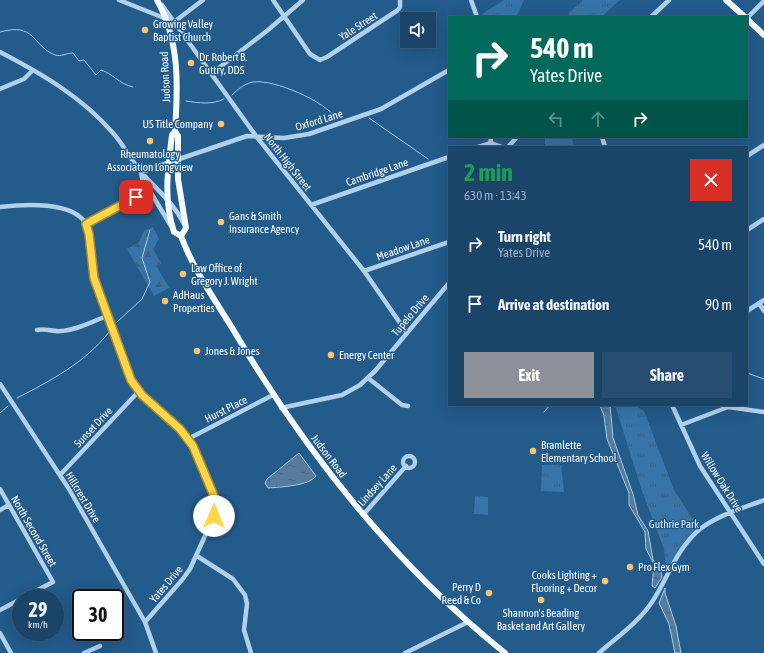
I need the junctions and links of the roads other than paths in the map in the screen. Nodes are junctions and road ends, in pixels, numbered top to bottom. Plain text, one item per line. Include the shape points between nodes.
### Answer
1 (119, 0) edge
2 (158, 0) edge
3 (203, 0) edge
4 (273, 0) edge
5 (303, 0) edge
6 (471, 0) edge
7 (669, 0) edge
8 (726, 0) edge
9 (400, 1) edge
10 (764, 1) edge
11 (284, 16) junction
12 (477, 16) edge
13 (652, 16) edge
14 (744, 16) edge
15 (748, 16) edge
16 (166, 19) junction
17 (748, 20) edge
18 (174, 22) junction
19 (764, 35) edge
20 (0, 52) edge
21 (33, 70) junction
22 (448, 71) edge
23 (211, 74) junction
24 (0, 89) edge
25 (175, 131) junction
26 (256, 136) junction
27 (516, 138) edge
28 (764, 145) edge
29 (509, 146) edge
30 (748, 155) edge
31 (448, 157) edge
32 (177, 160) junction
33 (169, 162) junction
34 (140, 172) junction
35 (149, 190) junction
36 (167, 198) junction
37 (311, 205) junction
38 (0, 206) edge
39 (764, 219) edge
40 (86, 224) junction
41 (186, 228) junction
42 (748, 229) edge
43 (174, 232) junction
44 (181, 236) junction
45 (448, 242) edge
46 (364, 271) junction
47 (448, 283) edge
48 (444, 288) junction
49 (448, 291) edge
50 (764, 300) edge
51 (759, 303) junction
52 (748, 310) edge
53 (764, 311) edge
54 (109, 315) junction
55 (37, 330) dead end
56 (407, 333) junction
57 (368, 378) junction
58 (0, 384) edge
59 (139, 391) junction
60 (273, 395) junction
61 (408, 406) dead end
62 (672, 406) edge
63 (281, 408) junction
64 (764, 412) edge
65 (681, 425) junction
66 (188, 439) junction
67 (406, 466) dead end
68 (60, 475) junction
69 (0, 489) edge
70 (764, 500) edge
71 (9, 505) junction
72 (0, 510) edge
73 (731, 513) junction
74 (363, 515) junction
75 (197, 556) junction
76 (764, 564) edge
77 (39, 589) edge
78 (12, 603) edge
79 (0, 610) edge
80 (145, 622) junction
81 (468, 622) junction
82 (0, 634) edge
83 (100, 646) dead end
84 (11, 653) edge
85 (84, 653) edge
86 (156, 653) edge
87 (251, 653) edge
88 (405, 653) edge
89 (505, 653) edge
90 (599, 653) edge

1 - 16 street
2 - 16 main road, Judson Road
2 - 18 street, North High Street
3 - 18 street
4 - 11 street
5 - 11 street
6 - 12 street
7 - 13 street
8 - 14 main road
9 - 11 street, Yale Street via 396,12 327,57 318,59 310,54
10 - 15 street
11 - 23 street
16 - 18 street
16 - 25 main road, Judson Road via 177,68
17 - 19 main road
18 - 23 street, North High Street
20 - 21 street
21 - 24 street via 24,80
21 - 34 street via 63,88 90,109 113,133
22 - 26 street, Oxford Lane via 378,110 309,134 284,138
23 - 26 street, North High Street
25 - 32 main road, Judson Road via 178,136
25 - 33 main road, Judson Road via 172,135
26 - 32 street, Oxford Lane via 247,136
26 - 37 street, North High Street
27 - 29 street
28 - 30 street
31 - 37 street, Cambridge Lane
32 - 33 street, Oxford Lane
32 - 41 main road, Judson Road via 179,194
33 - 34 street, Oxford Lane
33 - 36 main road, Judson Road
34 - 35 street
34 - 36 street
35 - 40 street
35 - 43 street
36 - 41 street
36 - 43 main road, Judson Road
37 - 46 street, North High Street
38 - 40 street via 28,204 52,207 77,214
39 - 42 street
40 - 54 street, Yates Drive via 94,278
41 - 44 main road
43 - 44 main road
44 - 60 main road, Judson Road via 205,282
45 - 46 street, Meadow Lane
46 - 56 street, North High Street
47 - 48 street, Tupelo Drive
48 - 49 street
48 - 56 street, Tupelo Drive
50 - 51 street
51 - 52 street
51 - 53 street
54 - 55 street via 68,330
54 - 59 street, Yates Drive via 129,375
56 - 57 street, Tupelo Drive
57 - 61 street via 402,405
57 - 63 street, Tupelo Drive via 342,395
58 - 68 street, Hillcrest Drive
59 - 66 street, Yates Drive
59 - 68 street, Sunset Drive
60 - 63 main road, Judson Road
60 - 66 street, Hurst Place
62 - 65 street, Willow Oak Drive
63 - 74 main road, Judson Road
64 - 65 street via 728,407
65 - 73 street, Willow Oak Drive via 698,462
66 - 75 street, Yates Drive via 197,453 216,505
67 - 74 street, Lindsey Lane
68 - 80 street, Hillcrest Drive
69 - 71 street, North Second Street
70 - 73 street
71 - 72 street
71 - 77 street, North Second Street via 53,582
73 - 76 street, Willow Oak Drive
73 - 90 street via 710,523 689,539 645,611
74 - 81 main road, Judson Road via 418,574
75 - 80 street, Yates Drive via 182,580
75 - 87 street via 233,579 245,595 248,604 244,630
78 - 79 street
80 - 86 street
81 - 88 street
81 - 89 main road, Judson Road
82 - 84 street
83 - 85 street

